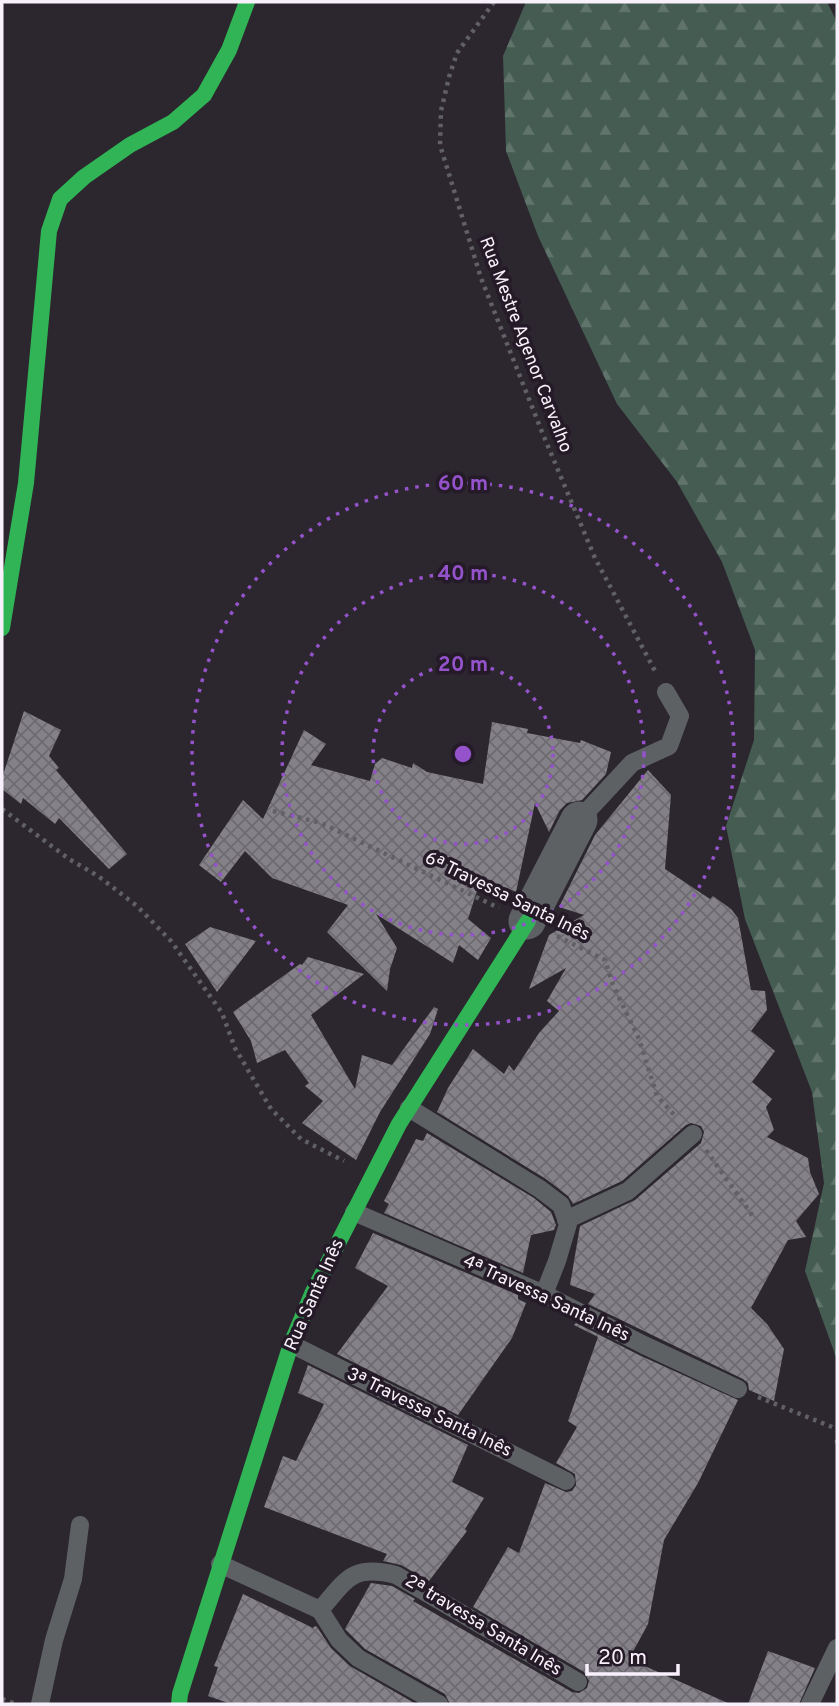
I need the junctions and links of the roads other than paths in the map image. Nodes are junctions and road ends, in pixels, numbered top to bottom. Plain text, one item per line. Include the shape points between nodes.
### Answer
1 (247, 2) edge
2 (2, 628) edge
3 (666, 692) road end
4 (579, 820) joint
5 (527, 921) joint
6 (409, 1108) junction
7 (693, 1135) road end
8 (354, 1212) junction
9 (566, 1220) junction
10 (544, 1294) junction
11 (291, 1344) junction
12 (738, 1389) road end
13 (566, 1481) dead end
14 (80, 1525) dead end
15 (220, 1564) junction
16 (320, 1610) junction
17 (837, 1648) edge
18 (578, 1682) dead end
19 (40, 1704) edge
20 (179, 1704) edge
21 (439, 1704) edge
22 (810, 1704) edge

1 - 2 street via 229,50 204,95 173,122 84,177 60,200 49,231 26,483
3 - 4 lane via 680,716 669,746 632,763
4 - 5 street, Rua Santa Inês
5 - 6 street, Rua Santa Inês
6 - 8 street, Rua Santa Inês
6 - 9 lane via 540,1189 561,1205
7 - 9 lane via 628,1191
8 - 10 lane, 4ª Travessa Santa Inês
8 - 11 street, Rua Santa Inês
9 - 10 lane
10 - 12 lane, 4ª Travessa Santa Inês
11 - 13 lane, 3ª Travessa Santa Inês
11 - 15 street, Rua Santa Inês
14 - 19 lane via 73,1579
15 - 16 lane
15 - 20 street, Rua Santa Inês
16 - 18 lane, 2ª travessa Santa Inês via 345,1582 362,1571 396,1575
16 - 21 lane via 358,1658
17 - 22 lane

